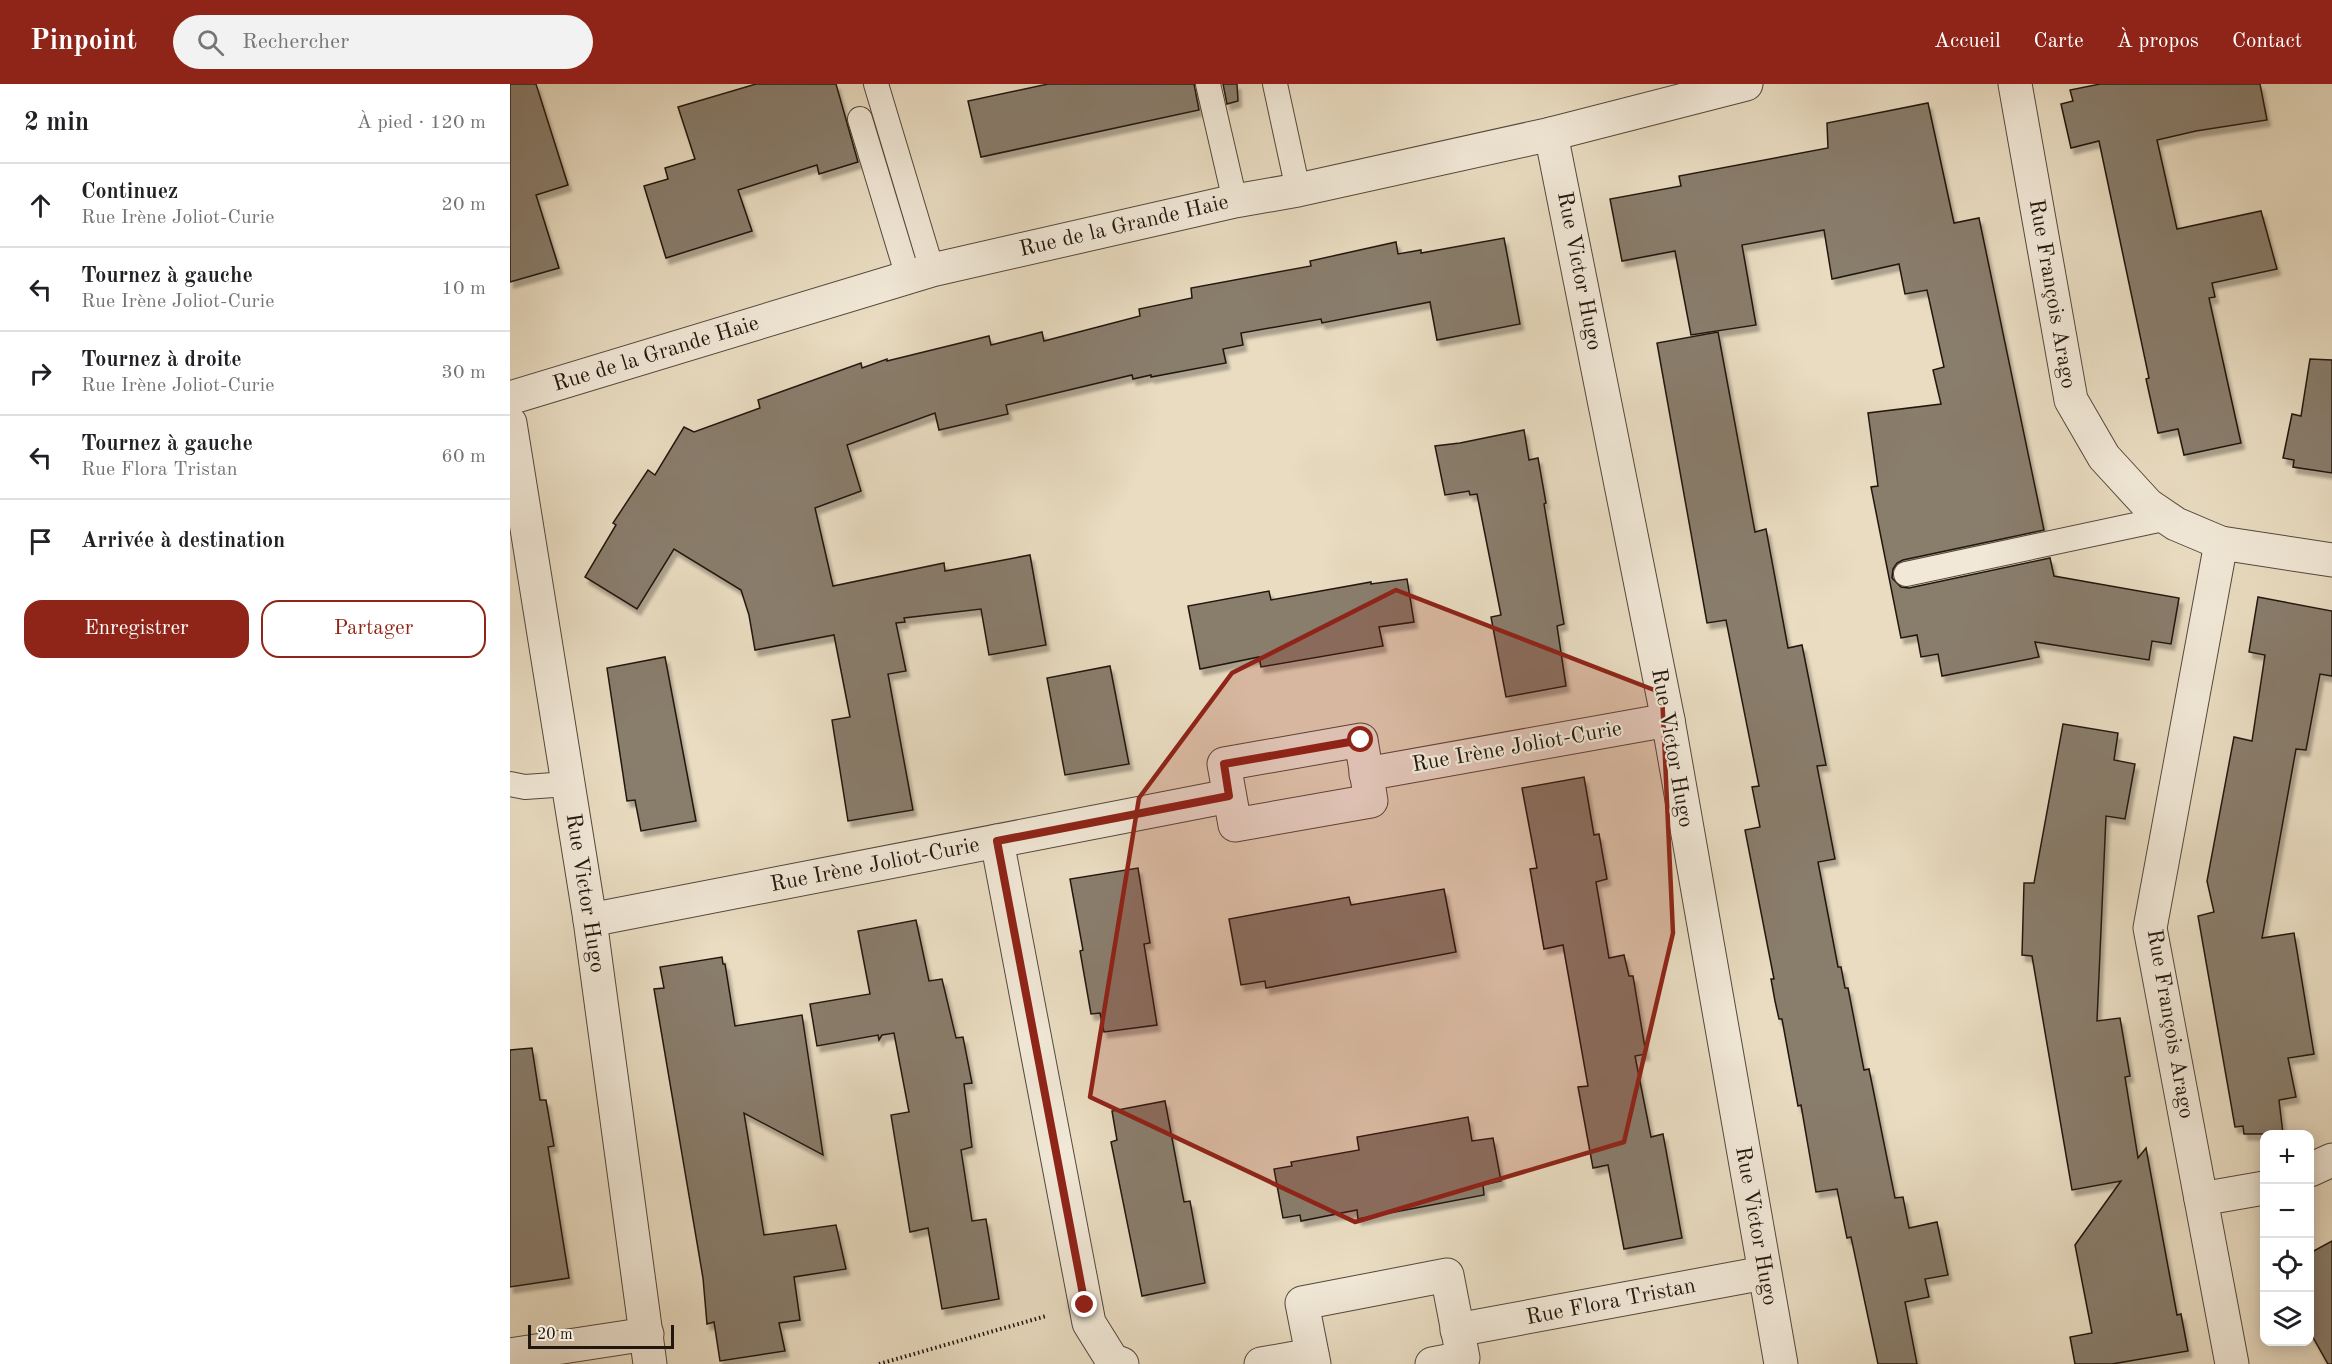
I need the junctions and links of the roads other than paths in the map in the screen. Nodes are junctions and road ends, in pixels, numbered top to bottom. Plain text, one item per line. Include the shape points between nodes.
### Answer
1 (876, 84) edge
2 (1208, 84) edge
3 (1275, 84) edge
4 (1746, 84) edge
5 (2015, 84) edge
6 (860, 119) dead end
7 (1551, 134) junction
8 (1298, 190) junction
9 (1235, 201) junction
10 (920, 274) junction
11 (510, 398) edge
12 (510, 423) edge
13 (2168, 518) junction
14 (2221, 543) junction
15 (2332, 560) edge
16 (1906, 574) dead end
17 (1668, 720) junction
18 (1366, 774) junction
19 (510, 784) edge
20 (568, 784) junction
21 (1229, 796) junction
22 (997, 841) junction
23 (590, 920) junction
24 (2332, 1160) edge
25 (2314, 1168) edge
26 (2260, 1189) edge
27 (2201, 1199) junction
28 (1764, 1273) junction
29 (1458, 1330) junction
30 (649, 1349) edge
31 (510, 1355) edge
32 (1313, 1359) edge
33 (1122, 1364) edge
34 (1261, 1364) edge
35 (1432, 1364) edge
36 (1781, 1364) edge
37 (2232, 1364) edge

1 - 10 lane
2 - 9 lane
3 - 8 lane
4 - 7 street, Rue de la Grande Haie
5 - 13 street, Rue François Arago via 2071,400 2104,457 2148,505
6 - 10 lane
7 - 8 street, Rue de la Grande Haie
7 - 17 street, Rue Victor Hugo
8 - 9 street, Rue de la Grande Haie
9 - 10 street, Rue de la Grande Haie
10 - 11 street, Rue de la Grande Haie
12 - 20 street, Rue Victor Hugo
13 - 14 street, Rue François Arago
13 - 16 lane
14 - 15 street, Rue François Arago
14 - 27 street, Rue François Arago via 2150,928
17 - 18 street, Rue Irène Joliot-Curie
17 - 28 street, Rue Victor Hugo
18 - 21 street via 1371,801 1235,825
18 - 21 street via 1361,740 1224,764
19 - 20 lane
20 - 23 street, Rue Victor Hugo
21 - 22 street, Rue Irène Joliot-Curie
22 - 23 street, Rue Irène Joliot-Curie
22 - 33 street via 1089,1323 1112,1360
23 - 30 street, Rue Victor Hugo
24 - 25 street
26 - 27 street
27 - 37 street, Rue François Arago
28 - 29 street, Rue Flora Tristan
28 - 36 street, Rue Victor Hugo
29 - 32 street via 1447,1275 1302,1303
29 - 35 street via 1463,1358
30 - 31 street
32 - 34 street

